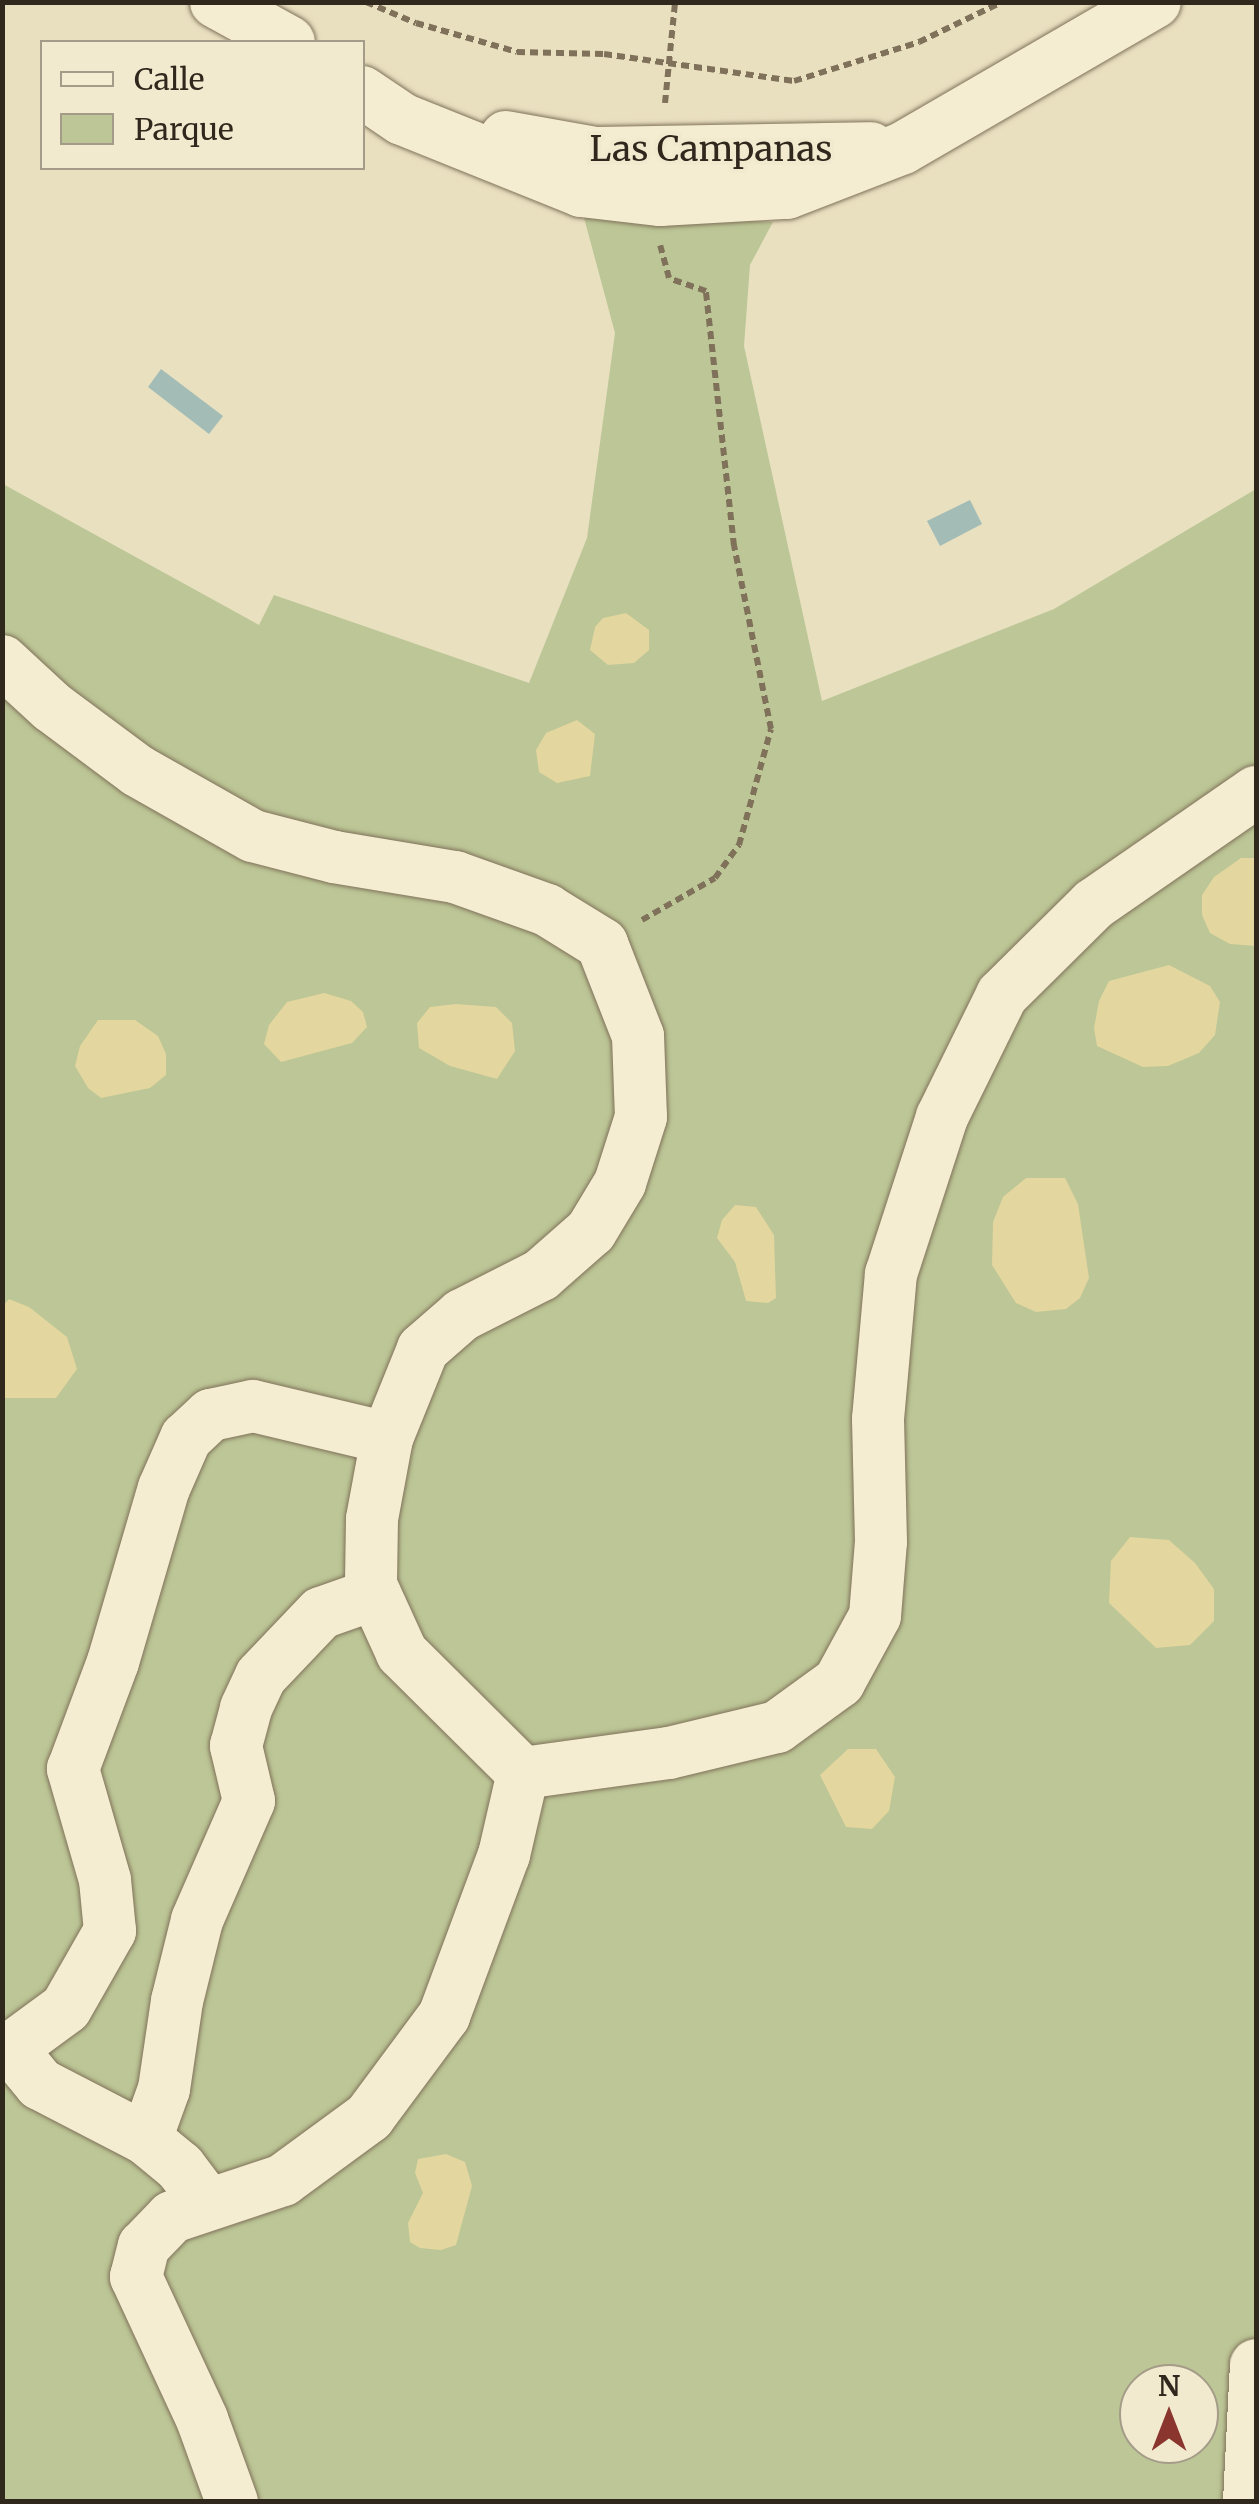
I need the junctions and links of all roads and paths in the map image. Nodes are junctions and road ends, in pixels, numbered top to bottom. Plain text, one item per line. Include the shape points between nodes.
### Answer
1 (216, 2) edge
2 (366, 2) edge
3 (675, 2) edge
4 (1002, 2) edge
5 (1155, 2) edge
6 (285, 40) edge
7 (668, 62) junction
8 (382, 105) edge
9 (661, 177) junction
10 (2, 661) edge
11 (1256, 792) edge
12 (602, 944) junction
13 (387, 1438) junction
14 (376, 1594) junction
15 (523, 1773) junction
16 (7, 2052) edge
17 (146, 2138) junction
18 (208, 2204) junction
19 (1256, 2365) edge
20 (232, 2502) edge
21 (1249, 2502) edge

1 - 6 street
2 - 7 path via 517,52
3 - 7 path
4 - 7 path via 918,42 794,81
5 - 9 street, Las Campanas via 903,148
7 - 9 path
8 - 9 street, Las Campanas via 595,153
9 - 12 path via 656,232 669,278 706,291 734,546 772,729 738,845 715,878
10 - 12 street via 138,770 252,836 334,858 455,877 547,910
11 - 15 street via 1094,904 1002,995 942,1117 891,1274 878,1419 882,1542 875,1616 839,1682 777,1727 669,1753
12 - 13 street via 638,1036 641,1117 620,1183 591,1231 542,1274 462,1315 423,1349
13 - 14 street via 372,1519 370,1584
13 - 16 street via 253,1406 211,1415 186,1438 72,1769 105,1880 110,1932 66,2008
14 - 15 street via 402,1652
14 - 17 street via 321,1613 260,1676 246,1708 236,1746 249,1801 197,1920 164,2088
15 - 18 street via 504,1856 444,2016 369,2117 283,2180
16 - 17 street via 40,2084
17 - 18 street
18 - 20 street via 172,2217 144,2246 136,2277
19 - 21 street

